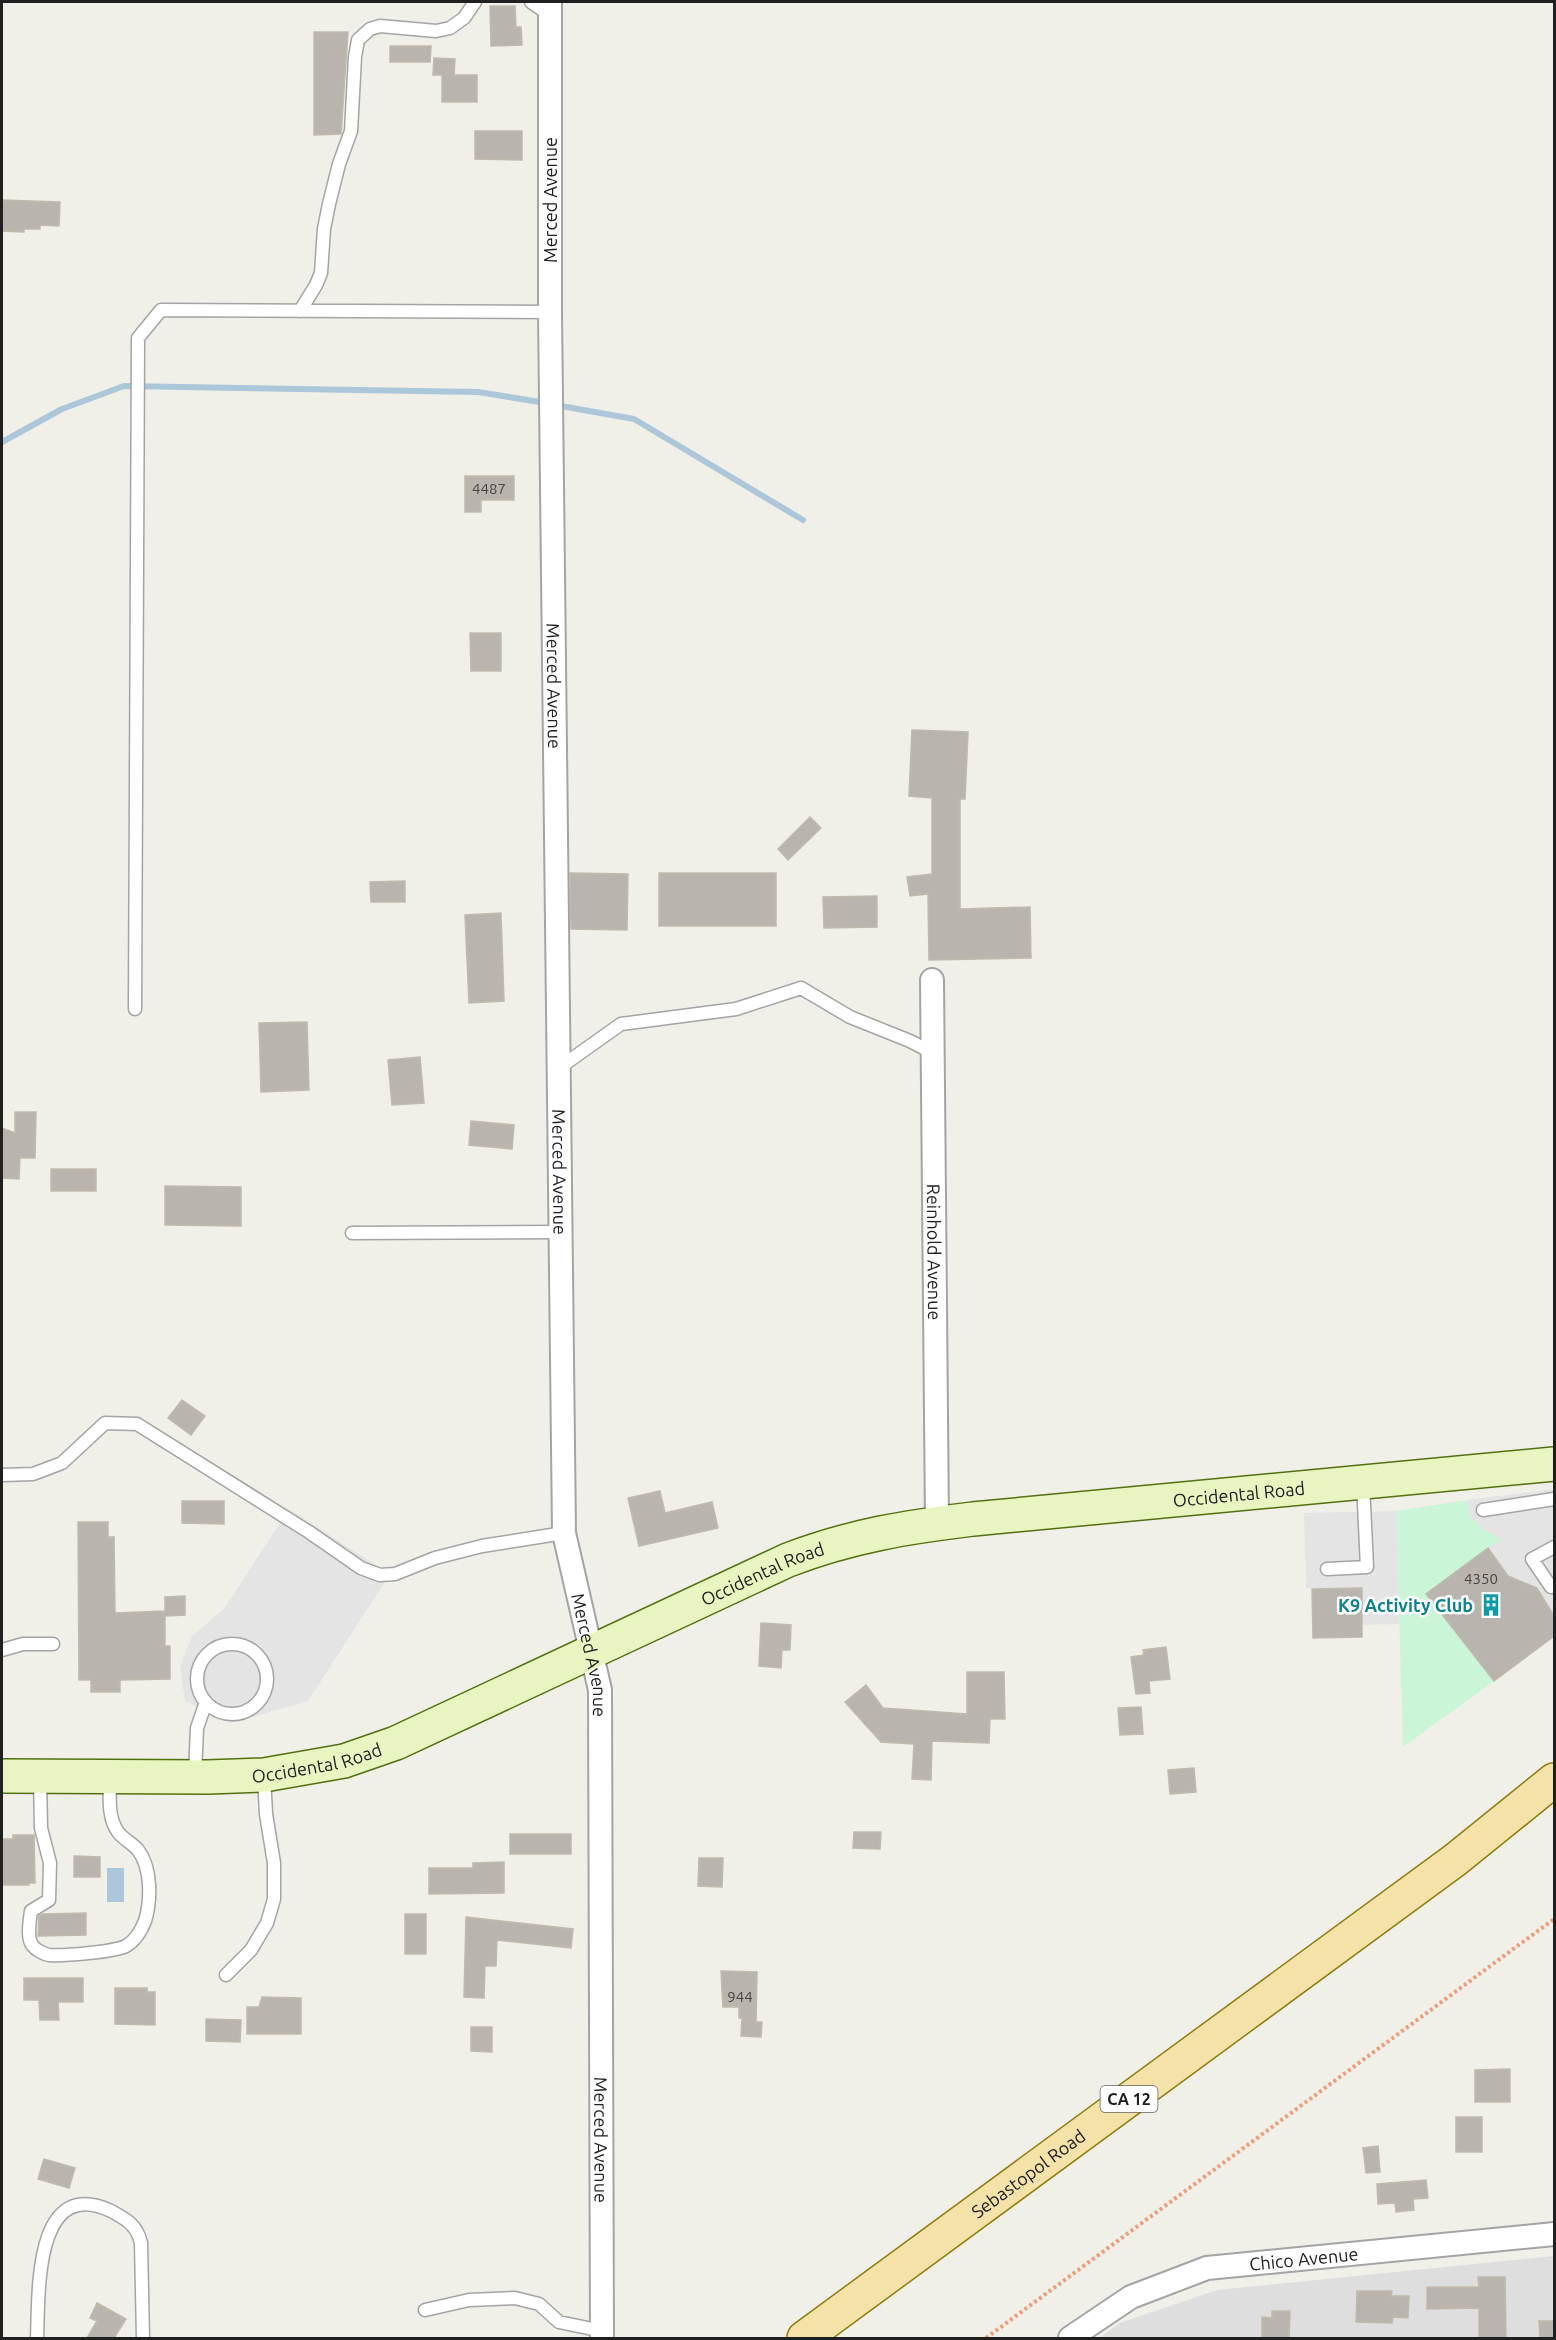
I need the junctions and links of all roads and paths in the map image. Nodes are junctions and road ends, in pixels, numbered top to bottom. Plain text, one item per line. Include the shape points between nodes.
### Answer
1 (476, 2) edge
2 (531, 2) edge
3 (550, 8) edge
4 (300, 311) junction
5 (550, 312) junction
6 (932, 980) dead end
7 (135, 1009) dead end
8 (933, 1053) junction
9 (559, 1068) junction
10 (561, 1232) junction
11 (352, 1233) dead end
12 (1554, 1464) edge
13 (2, 1475) edge
14 (1363, 1482) junction
15 (1554, 1499) edge
16 (1483, 1510) dead end
17 (937, 1524) junction
18 (564, 1533) junction
19 (1554, 1547) edge
20 (1327, 1569) dead end
21 (1551, 1587) dead end
22 (53, 1644) dead end
23 (2, 1650) edge
24 (592, 1650) junction
25 (206, 1702) junction
26 (264, 1775) junction
27 (2, 1776) edge
28 (40, 1776) junction
29 (110, 1777) junction
30 (195, 1778) junction
31 (1554, 1780) edge
32 (1554, 1795) edge
33 (1455, 1860) junction
34 (1554, 1919) edge
35 (226, 1975) dead end
36 (1554, 2234) edge
37 (425, 2310) dead end
38 (602, 2335) edge
39 (37, 2338) edge
40 (143, 2338) edge
41 (804, 2338) edge
42 (986, 2338) edge
43 (1070, 2338) edge

1 - 4 lane via 450,28 436,31 380,26 358,40 351,131 329,204 321,273
2 - 3 lane
3 - 5 street, Merced Avenue
4 - 5 lane
4 - 7 lane via 160,310 138,338
5 - 9 street, Merced Avenue
6 - 8 street, Reinhold Avenue
8 - 9 lane via 850,1017 801,988 736,1009 621,1024
8 - 17 street, Reinhold Avenue
9 - 10 street, Merced Avenue
10 - 11 lane
10 - 18 street, Merced Avenue
12 - 14 street, Occidental Road
13 - 18 lane via 33,1474 62,1463 105,1423 137,1424 361,1568 380,1575 395,1574 482,1546
14 - 17 street, Occidental Road
14 - 20 lane via 1367,1567
15 - 16 lane
17 - 24 street, Occidental Road via 880,1532 818,1549
18 - 24 street, Merced Avenue
19 - 21 lane via 1532,1559
22 - 23 lane via 23,1644
24 - 26 street, Occidental Road via 396,1743 344,1761
24 - 38 street, Merced Avenue via 600,1690
25 - 25 lane via 197,1684 197,1672 209,1653 229,1644 241,1645 260,1658 267,1680 259,1701 239,1713 217,1710
25 - 30 lane via 197,1728
26 - 30 street, Occidental Road
26 - 35 lane via 274,1899 267,1923 251,1950
27 - 28 street, Occidental Road
28 - 29 street, Occidental Road
28 - 29 lane via 41,1828 50,1863 49,1900 31,1911 30,1941 47,1955 115,1950 137,1937 145,1921 147,1868 139,1851 114,1825
29 - 30 street, Occidental Road
31 - 33 main road, Sebastopol Road / CA 12
32 - 33 main road, Sebastopol Road / CA 12
33 - 41 main road, Sebastopol Road / CA 12
34 - 42 path
36 - 43 street, Chico Avenue via 1207,2268 1131,2297
37 - 38 lane via 469,2300 515,2298 539,2304 559,2322
39 - 40 lane via 43,2252 54,2221 66,2210 82,2205 104,2208 131,2222 139,2232

